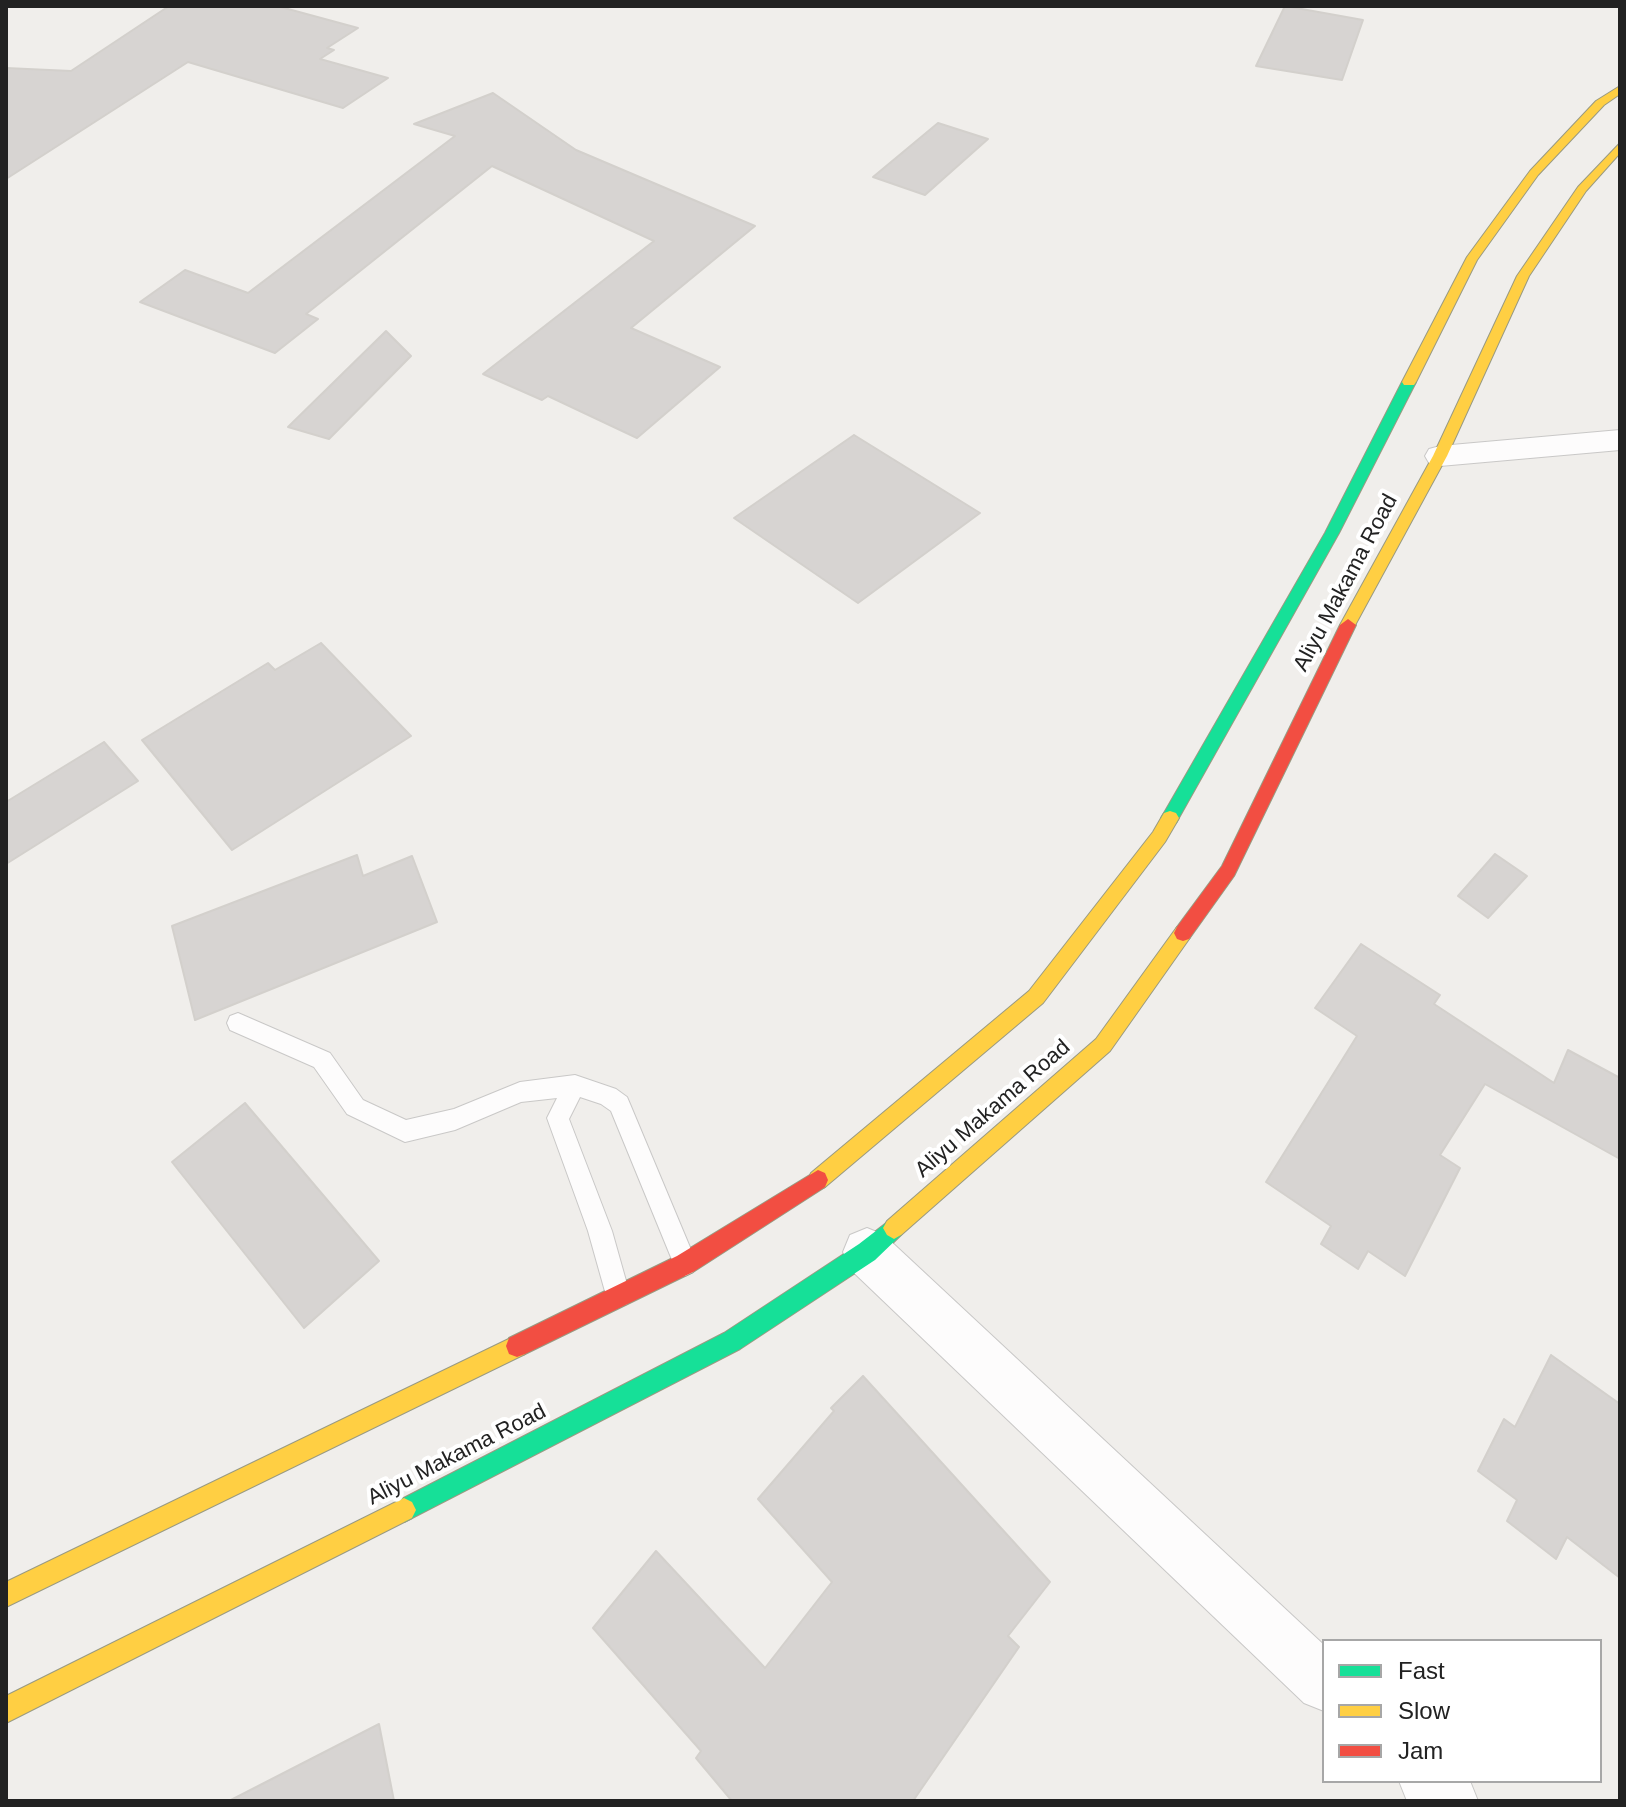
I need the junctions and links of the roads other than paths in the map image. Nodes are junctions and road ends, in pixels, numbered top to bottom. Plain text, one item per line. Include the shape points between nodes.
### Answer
1 (1620, 89) edge
2 (1620, 146) edge
3 (1620, 440) edge
4 (1440, 456) junction
5 (238, 1023) dead end
6 (575, 1085) junction
7 (867, 1252) junction
8 (685, 1264) junction
9 (618, 1295) junction
10 (6, 1595) edge
11 (1322, 1681) edge
12 (6, 1710) edge
13 (1430, 1783) edge
14 (1449, 1801) edge

1 - 8 street, Aliyu Makama Road via 1534,173 1471,260 1332,533 1159,837 1036,997 810,1186
2 - 4 street, Aliyu Makama Road via 1582,189 1523,276
3 - 4 street
4 - 7 street, Aliyu Makama Road via 1362,597 1228,871 1103,1045
5 - 6 lane via 322,1060 355,1107 405,1131 455,1119 520,1092
6 - 8 lane via 619,1104
6 - 9 lane via 558,1118
7 - 11 street
7 - 12 street, Aliyu Makama Road via 732,1341
8 - 9 street, Aliyu Makama Road
9 - 10 street, Aliyu Makama Road
13 - 14 street

